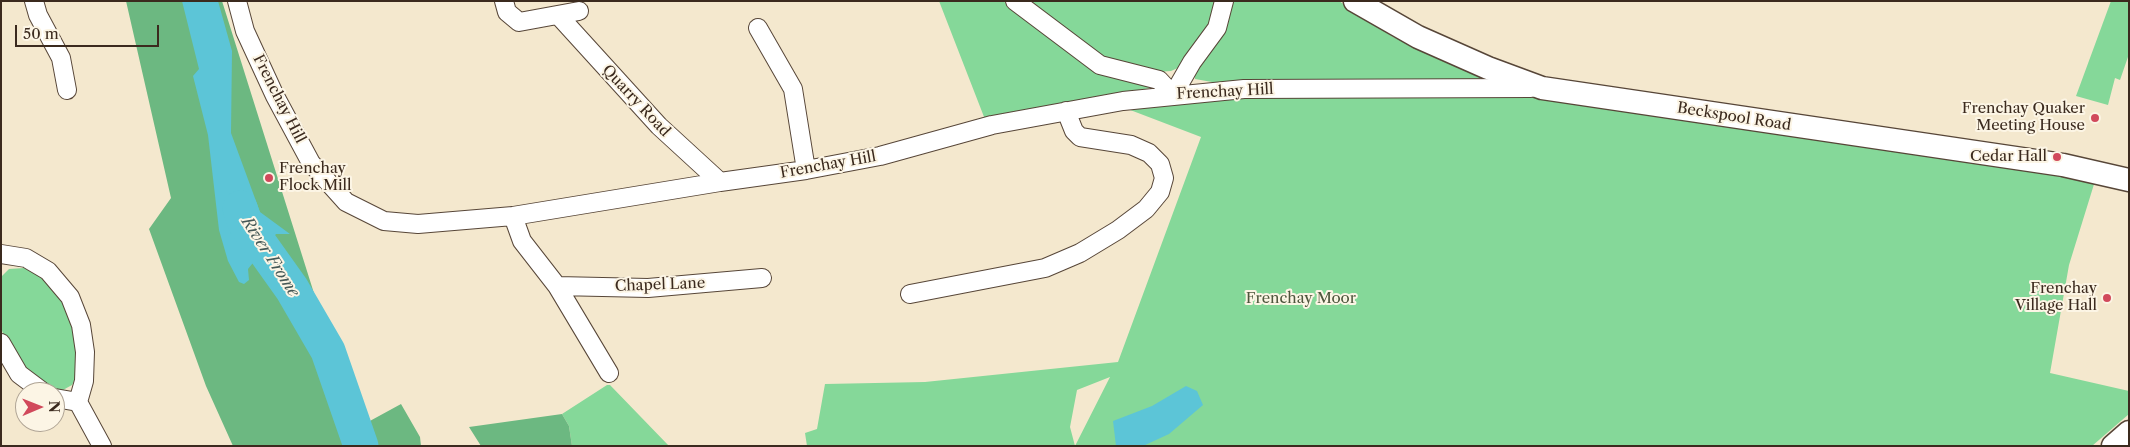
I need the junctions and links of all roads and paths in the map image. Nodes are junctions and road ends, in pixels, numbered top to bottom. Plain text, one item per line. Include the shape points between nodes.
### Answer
1 (34, 1) edge
2 (237, 1) edge
3 (504, 1) edge
4 (1015, 1) edge
5 (1224, 1) edge
6 (1355, 1) edge
7 (579, 11) dead end
8 (558, 15) junction
9 (758, 28) dead end
10 (1542, 88) junction
11 (66, 90) dead end
12 (1174, 95) junction
13 (1066, 110) junction
14 (806, 170) junction
15 (2129, 180) edge
16 (720, 182) junction
17 (513, 216) junction
18 (1, 254) edge
19 (762, 278) dead end
20 (557, 286) junction
21 (910, 294) dead end
22 (1, 343) edge
23 (609, 373) dead end
24 (30, 382) edge
25 (65, 400) edge
26 (78, 402) junction
27 (2129, 432) edge
28 (102, 446) edge
29 (2114, 446) edge

1 - 11 street via 38,15 62,58
2 - 17 street, Frenchay Hill via 245,30 293,130 311,163 346,202 384,222 409,224
3 - 8 street via 507,12 519,22
4 - 12 street via 1100,65 1159,80
5 - 12 street via 1217,28 1192,62
6 - 10 street, Beckspool Road via 1418,37
7 - 8 street
8 - 16 street, Quarry Road via 643,110
9 - 14 street via 793,89
10 - 12 street, Frenchay Hill via 1244,89
10 - 15 street, Beckspool Road via 2063,165
12 - 13 street, Frenchay Hill
13 - 14 street, Frenchay Hill via 992,125 880,156
13 - 21 street via 1074,131 1080,137 1131,145 1149,153 1160,164 1164,178 1160,192 1118,230 1080,253 1044,268
14 - 16 street, Frenchay Hill
16 - 17 street, Frenchay Hill
17 - 20 street via 522,242
18 - 26 street via 26,258 48,271 70,297 81,324 85,352 84,381
19 - 20 street, Chapel Lane via 648,288
20 - 23 street
22 - 24 street via 19,374
25 - 26 street
26 - 28 street
27 - 29 street

